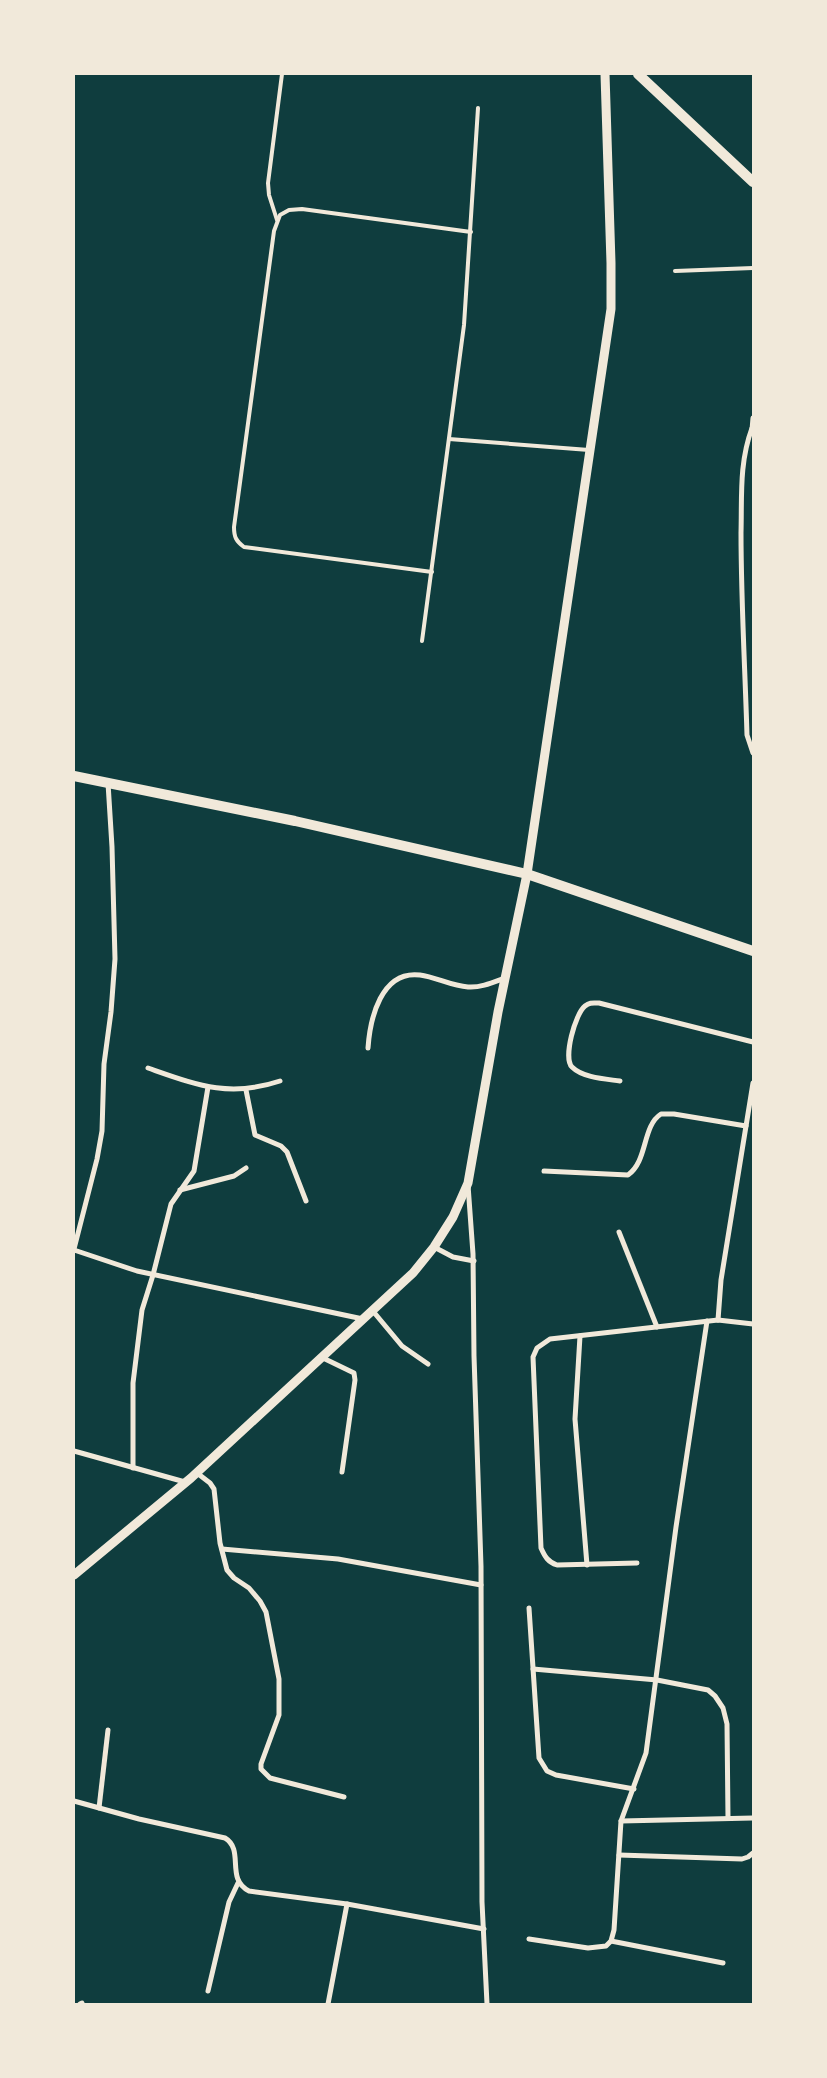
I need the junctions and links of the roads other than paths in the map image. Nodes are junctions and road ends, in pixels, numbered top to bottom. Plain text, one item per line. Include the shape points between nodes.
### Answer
1 (282, 74) edge
2 (605, 74) edge
3 (638, 74) edge
4 (478, 108) dead end
5 (753, 182) edge
6 (277, 220) junction
7 (471, 232) junction
8 (753, 268) edge
9 (675, 271) dead end
10 (753, 418) edge
11 (752, 431) edge
12 (449, 439) junction
13 (591, 450) junction
14 (432, 572) junction
15 (422, 641) dead end
16 (753, 753) edge
17 (74, 776) edge
18 (108, 783) junction
19 (527, 874) junction
20 (753, 951) edge
21 (505, 978) junction
22 (753, 1042) edge
23 (368, 1048) dead end
24 (148, 1068) dead end
25 (280, 1081) dead end
26 (620, 1081) dead end
27 (753, 1082) edge
28 (208, 1087) junction
29 (246, 1090) junction
30 (746, 1126) junction
31 (246, 1168) dead end
32 (544, 1171) dead end
33 (468, 1183) junction
34 (179, 1190) junction
35 (306, 1201) dead end
36 (619, 1232) dead end
37 (434, 1247) junction
38 (74, 1250) edge
39 (474, 1261) junction
40 (153, 1275) junction
41 (372, 1310) junction
42 (363, 1319) junction
43 (718, 1320) junction
44 (707, 1321) junction
45 (753, 1324) edge
46 (657, 1327) junction
47 (580, 1336) junction
48 (323, 1358) junction
49 (428, 1364) dead end
50 (74, 1451) edge
51 (133, 1468) junction
52 (196, 1472) junction
53 (342, 1472) dead end
54 (185, 1482) junction
55 (222, 1549) junction
56 (638, 1563) dead end
57 (587, 1564) junction
58 (74, 1575) edge
59 (481, 1585) junction
60 (529, 1608) dead end
61 (533, 1669) junction
62 (656, 1680) junction
63 (108, 1730) dead end
64 (634, 1789) junction
65 (344, 1797) dead end
66 (74, 1801) edge
67 (99, 1808) junction
68 (728, 1818) junction
69 (753, 1818) edge
70 (621, 1821) junction
71 (753, 1853) edge
72 (619, 1856) junction
73 (238, 1882) junction
74 (347, 1904) junction
75 (484, 1929) junction
76 (529, 1939) dead end
77 (611, 1941) junction
78 (723, 1962) dead end
79 (208, 1991) dead end
80 (328, 2004) edge
81 (487, 2004) edge

1 - 6 lane via 268,183
2 - 13 street via 612,263 610,309
3 - 5 main road
4 - 7 lane
6 - 7 lane via 289,210 302,210
6 - 14 lane via 234,535 237,542 244,547
7 - 12 lane via 464,325
8 - 9 lane
10 - 11 street
11 - 16 street via 744,448 742,467 741,552 747,735
12 - 13 lane
12 - 14 lane
13 - 19 street
14 - 15 lane
17 - 18 main road
18 - 19 main road via 295,821
18 - 38 street via 115,951 111,1012 104,1064 102,1131
19 - 20 main road
19 - 21 street
21 - 23 street via 468,987 420,975 402,977 376,1003 369,1026
21 - 33 street
22 - 26 street via 590,1003 583,1008 573,1033 569,1061 583,1074
24 - 28 street
25 - 29 street
27 - 30 street
28 - 29 street
28 - 34 street via 194,1171
29 - 35 street via 254,1135 282,1146 287,1152
30 - 32 street via 661,1114 653,1123 638,1165 628,1175
30 - 43 street via 721,1280
31 - 34 street via 234,1176
33 - 37 street via 453,1217
33 - 39 street
34 - 40 street via 171,1204
36 - 46 street
37 - 39 street via 453,1257
37 - 41 street via 413,1273
38 - 40 street
39 - 59 street
40 - 42 street
40 - 51 street via 142,1310 135,1354
41 - 42 street
41 - 49 street via 402,1346
42 - 48 street
43 - 44 street
43 - 45 street
44 - 46 street
44 - 62 street
46 - 47 street
47 - 57 street via 575,1419
47 - 57 street via 541,1343 533,1357 541,1548 550,1562 557,1565
48 - 52 street
48 - 53 street via 350,1370 356,1380
50 - 51 street
51 - 54 street
52 - 54 street
52 - 55 street via 214,1489
54 - 58 street
55 - 59 street via 338,1559
55 - 65 street via 227,1570 260,1601 266,1612 273,1644 280,1687 279,1715 261,1769 270,1778
56 - 57 street
59 - 75 street
60 - 61 street
61 - 62 street
61 - 64 street via 540,1758 547,1771
62 - 64 street via 646,1752
62 - 68 street via 708,1690 723,1708 728,1745
63 - 67 street
64 - 70 street
66 - 67 street
67 - 73 street via 225,1838 234,1848
68 - 69 street
68 - 70 street
70 - 72 street
71 - 72 street via 742,1859
72 - 77 street
73 - 74 street via 249,1890
73 - 79 street via 229,1902
74 - 75 street
74 - 80 street
75 - 81 street
76 - 77 street via 588,1948 606,1946
77 - 78 street

